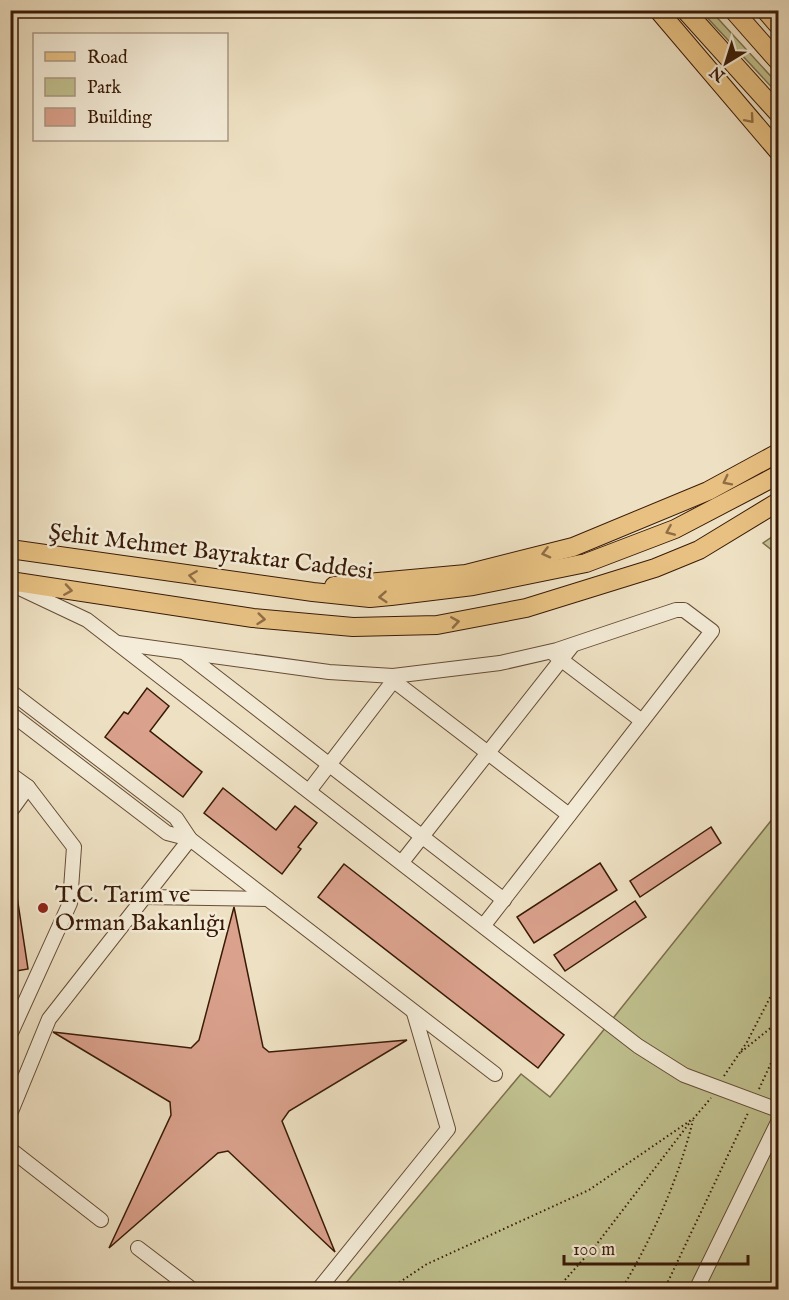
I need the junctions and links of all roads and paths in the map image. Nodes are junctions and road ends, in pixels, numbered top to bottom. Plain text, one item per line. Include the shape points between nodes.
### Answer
1 (658, 10) edge
2 (685, 10) edge
3 (733, 10) edge
4 (765, 10) edge
5 (778, 25) edge
6 (778, 61) edge
7 (778, 113) edge
8 (778, 151) edge
9 (778, 453) edge
10 (778, 476) edge
11 (773, 507) edge
12 (10, 549) edge
13 (10, 582) edge
14 (313, 592) junction
15 (118, 643) junction
16 (183, 652) junction
17 (556, 656) junction
18 (395, 678) junction
19 (10, 692) edge
20 (10, 712) edge
21 (642, 721) junction
22 (488, 753) junction
23 (328, 766) junction
24 (10, 774) edge
25 (28, 787) junction
26 (309, 791) junction
27 (10, 812) edge
28 (569, 815) junction
29 (421, 837) junction
30 (190, 839) junction
31 (402, 862) junction
32 (145, 897) junction
33 (268, 899) junction
34 (504, 900) junction
35 (484, 926) junction
36 (778, 982) edge
37 (414, 1013) junction
38 (778, 1022) edge
39 (10, 1035) edge
40 (778, 1048) edge
41 (739, 1054) junction
42 (495, 1074) dead end
43 (717, 1089) junction
44 (753, 1101) junction
45 (778, 1110) edge
46 (10, 1114) edge
47 (694, 1118) junction
48 (778, 1122) edge
49 (10, 1149) edge
50 (101, 1220) dead end
51 (138, 1248) dead end
52 (564, 1281) junction
53 (193, 1290) edge
54 (318, 1290) edge
55 (388, 1290) edge
56 (556, 1290) edge
57 (563, 1290) edge
58 (621, 1290) edge
59 (664, 1290) edge
60 (696, 1290) edge

1 -> 8 main road
2 - 7 main road
3 - 6 main road
4 - 5 main road
9 -> 14 main road via 708,491 573,547 466,573 340,585
10 -> 14 main road, Şehit Mehmet Bayraktar Caddesi via 675,529 586,563 473,586 391,596 370,598
13 -> 11 main road via 253,618 413,628 503,614 597,588 681,558
14 -> 12 main road, Şehit Mehmet Bayraktar Caddesi
13 - 15 street via 87,620
15 - 16 street
15 - 26 street
16 - 18 street
16 - 23 street
17 - 18 street
17 - 21 street
17 - 21 street via 572,646 676,610 684,610 712,630
17 - 22 street
18 - 22 street
18 - 23 street
19 - 30 street via 176,818
20 - 30 street via 167,833
21 - 28 street
22 - 28 street
22 - 29 street
23 - 26 street
23 - 29 street
24 - 25 street
25 - 27 street
25 - 39 street via 74,847 70,903
26 - 31 street
28 - 34 street
29 - 31 street
29 - 34 street
30 - 32 street
30 - 33 street
31 - 35 street
32 - 33 street
32 - 46 street via 49,1019
33 - 37 street
34 - 35 street
35 - 43 street via 638,1046 684,1075
36 - 41 path
37 - 42 street
37 - 54 street via 448,1129
38 - 41 path
40 - 44 path
41 - 43 path
43 - 44 street
43 - 47 path
44 - 45 street
44 - 59 path
47 - 52 path
47 - 55 path via 589,1190 428,1264
47 - 58 path via 662,1207
48 - 60 street
49 - 50 street
51 - 53 street
52 - 56 path
52 - 57 path

